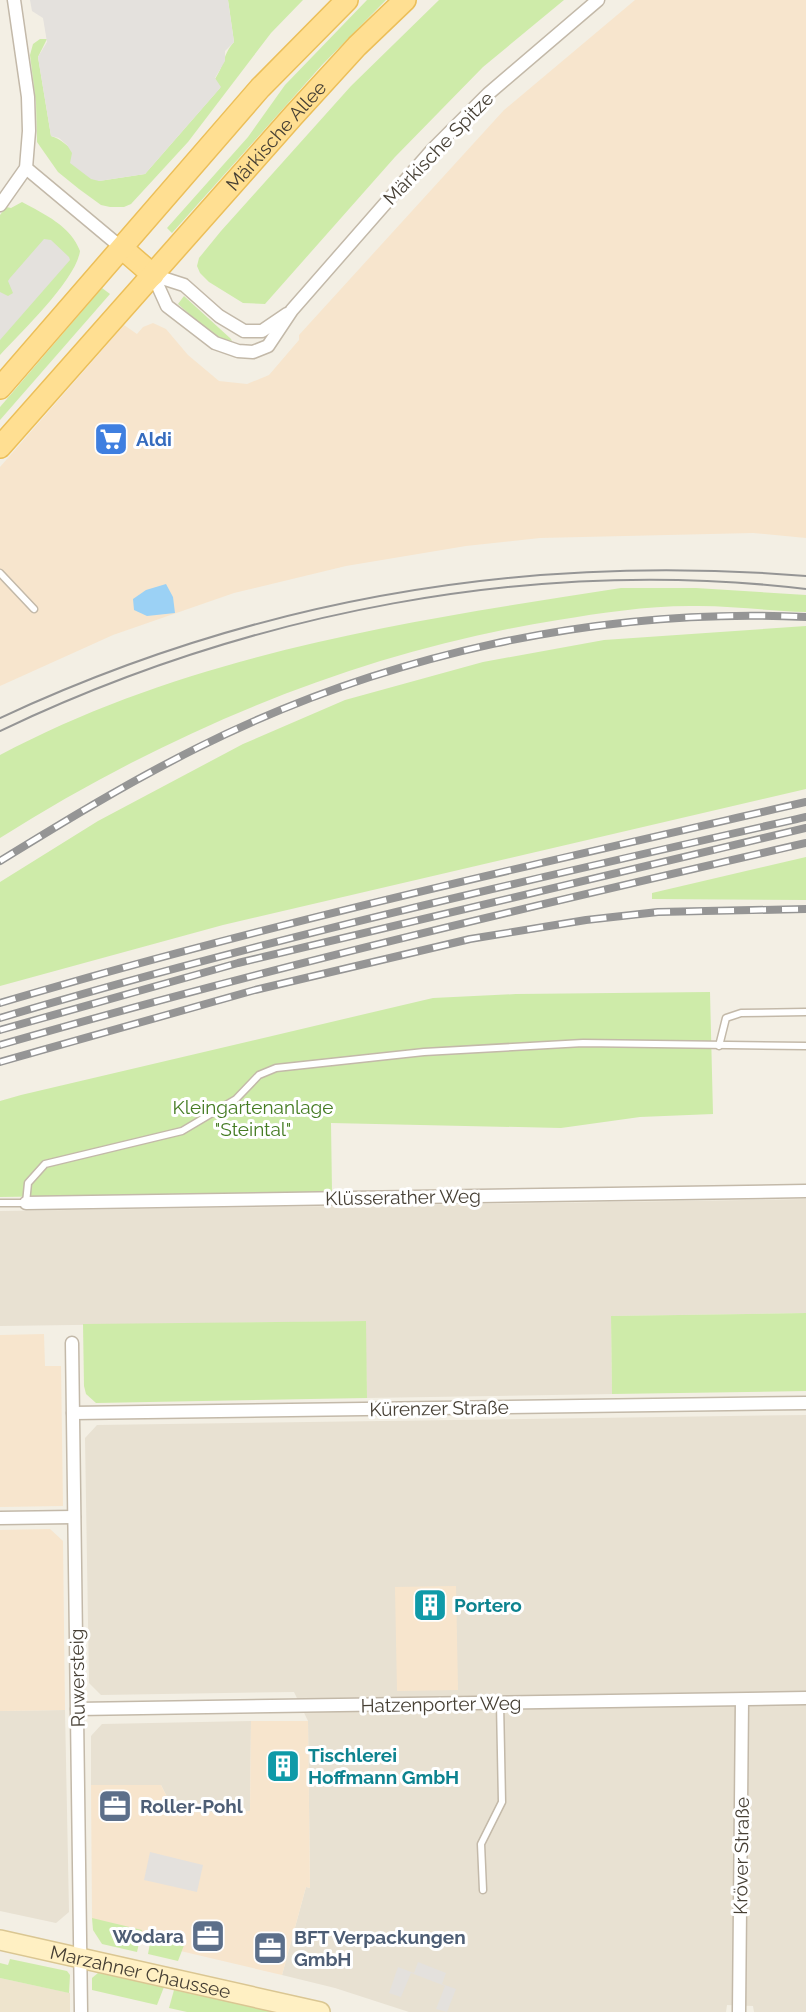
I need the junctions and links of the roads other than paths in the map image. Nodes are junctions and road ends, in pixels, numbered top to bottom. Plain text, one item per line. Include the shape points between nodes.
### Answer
1 (14, 0) edge
2 (347, 0) edge
3 (405, 0) edge
4 (598, 0) edge
5 (26, 167) junction
6 (0, 205) edge
7 (122, 249) junction
8 (153, 275) junction
9 (292, 310) junction
10 (0, 388) edge
11 (0, 447) edge
12 (0, 573) edge
13 (34, 609) dead end
14 (806, 1012) edge
15 (719, 1046) junction
16 (806, 1046) edge
17 (806, 1191) edge
18 (0, 1203) edge
19 (26, 1203) junction
20 (72, 1343) dead end
21 (806, 1403) edge
22 (73, 1413) junction
23 (74, 1517) junction
24 (0, 1518) edge
25 (806, 1698) edge
26 (742, 1700) junction
27 (500, 1703) junction
28 (77, 1709) junction
29 (483, 1890) dead end
30 (0, 1940) edge
31 (81, 1958) junction
32 (81, 2012) edge
33 (320, 2012) edge
34 (739, 2012) edge

1 - 5 street via 28,97
2 - 7 main road via 260,88
3 - 8 main road, Märkische Allee via 330,76
4 - 9 street, Märkische Spitze via 488,94 433,149
5 - 6 street
5 - 7 street
7 - 8 main road
7 - 10 main road
8 - 9 street, Märkische Spitze via 184,285 244,331 262,331
8 - 9 street, Märkische Spitze via 167,306 215,343 238,351 253,352 268,345
8 - 11 main road, Märkische Allee
12 - 13 lane
14 - 15 lane via 741,1013 726,1018
15 - 16 lane
15 - 19 lane via 583,1043 424,1052 276,1068 258,1075 236,1099 182,1131 45,1164 27,1183
17 - 19 street, Klüsserather Weg
18 - 19 lane, Klüsserather Weg
20 - 22 street, Ruwersteig
21 - 22 street, Kürenzer Straße
22 - 23 street, Ruwersteig
23 - 24 street
23 - 28 street, Ruwersteig
25 - 26 street, Hatzenporter Weg
26 - 27 street, Hatzenporter Weg
26 - 34 street, Kröver Straße
27 - 28 street, Hatzenporter Weg
27 - 29 lane via 502,1802 481,1844
28 - 31 street, Ruwersteig
30 - 31 street, Marzahner Chaussee
31 - 32 street, Ruwersteig
31 - 33 street, Marzahner Chaussee

